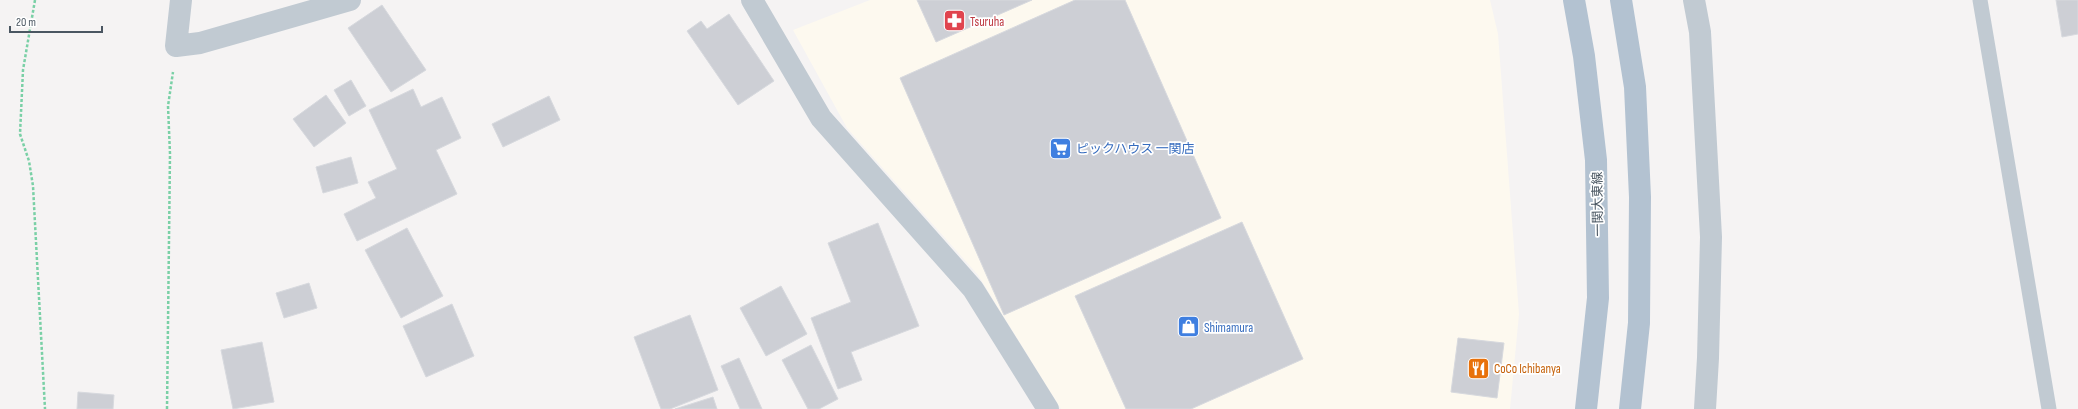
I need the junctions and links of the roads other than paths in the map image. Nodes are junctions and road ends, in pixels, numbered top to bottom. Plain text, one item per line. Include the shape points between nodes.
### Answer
1 (181, 0) edge
2 (350, 0) edge
3 (752, 0) edge
4 (1574, 0) edge
5 (1621, 0) edge
6 (1694, 0) edge
7 (1980, 0) edge
8 (1709, 405) edge
9 (1048, 409) edge
10 (1586, 409) edge
11 (1630, 409) edge
12 (2049, 409) edge

1 - 2 street via 176,46 200,43
3 - 9 street via 822,118 973,289
4 - 10 main road, 一関大東線 via 1584,56 1596,160 1598,298
5 - 11 main road via 1635,87 1640,197 1639,323
6 - 8 street via 1700,32 1711,237
7 - 12 lane

